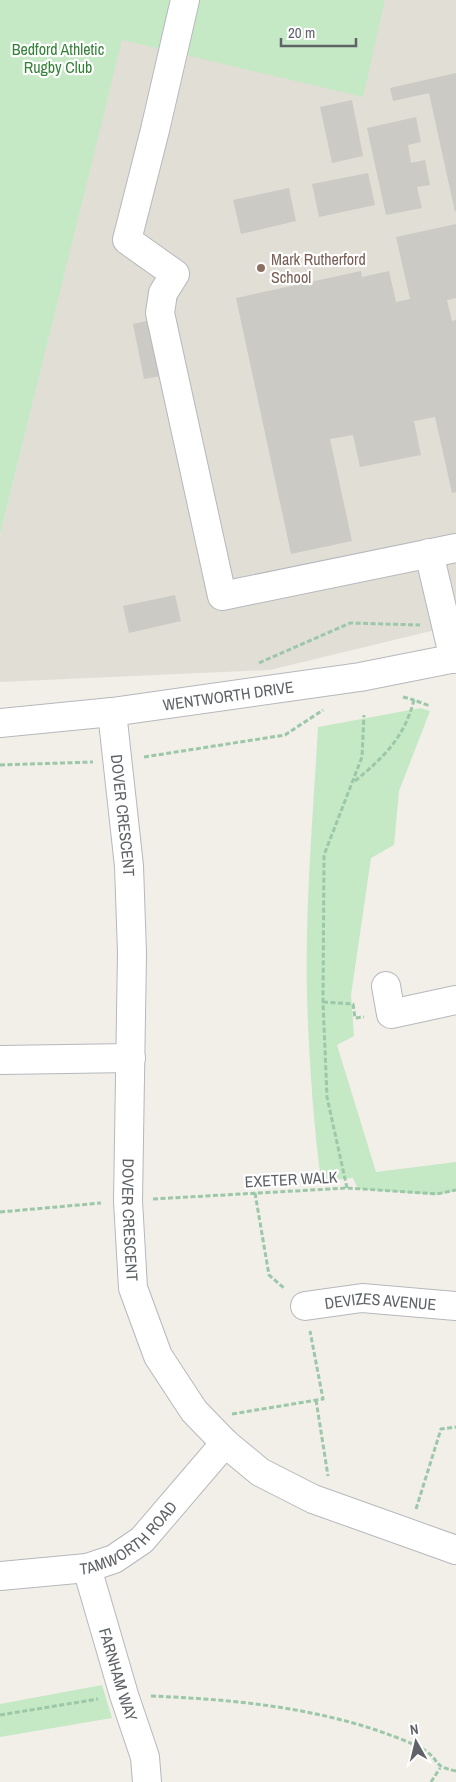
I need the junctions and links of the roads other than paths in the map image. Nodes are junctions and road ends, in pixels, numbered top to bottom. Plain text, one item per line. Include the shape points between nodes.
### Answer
1 (185, 0) edge
2 (456, 548) edge
3 (430, 553) junction
4 (455, 658) edge
5 (112, 712) junction
6 (0, 723) edge
7 (386, 986) dead end
8 (456, 1000) edge
9 (131, 1058) junction
10 (0, 1060) edge
11 (305, 1306) road end
12 (456, 1306) edge
13 (225, 1443) junction
14 (456, 1550) edge
15 (88, 1568) junction
16 (0, 1576) edge
17 (147, 1782) edge

1 - 3 street via 127,240 175,274 163,293 160,313 222,596
2 - 3 street
3 - 4 street
4 - 5 street, WENTWORTH DRIVE via 360,677
5 - 6 street, WENTWORTH DRIVE
5 - 9 street, DOVER CRESCENT via 129,866
7 - 8 street via 391,1014
9 - 10 street
9 - 13 street, DOVER CRESCENT via 128,1201 133,1288 158,1356 202,1419
11 - 12 street, DEVIZES AVENUE via 362,1298
13 - 14 street, DOVER CRESCENT via 260,1472 313,1499
13 - 15 street, TAMWORTH ROAD via 142,1540 114,1558
15 - 16 street, TAMWORTH ROAD
15 - 17 street, FARNHAM WAY via 145,1757

